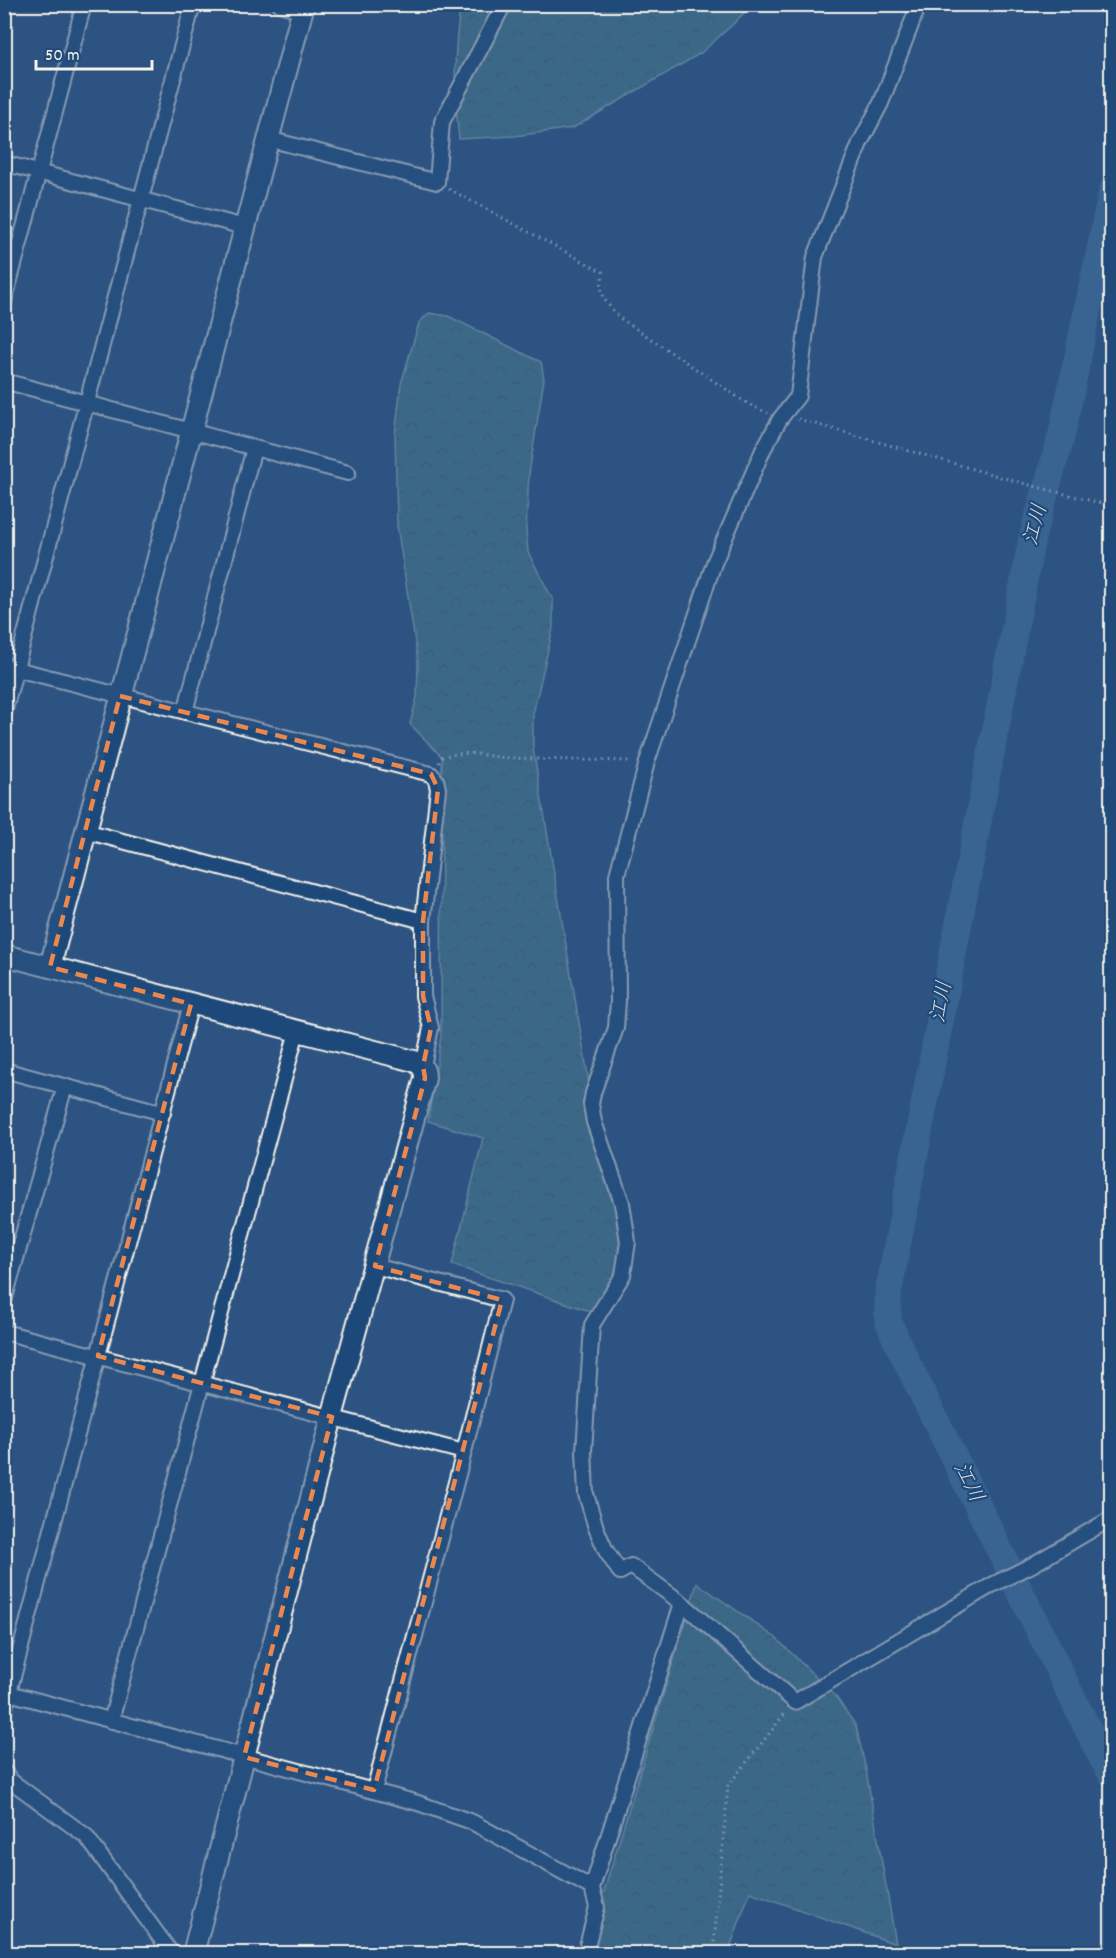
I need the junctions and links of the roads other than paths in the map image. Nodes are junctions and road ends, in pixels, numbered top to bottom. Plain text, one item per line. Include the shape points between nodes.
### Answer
1 (84, 4) edge
2 (193, 4) edge
3 (280, 4) edge
4 (504, 4) edge
5 (919, 4) edge
6 (303, 8) edge
7 (268, 139) junction
8 (4, 163) edge
9 (39, 172) junction
10 (142, 199) junction
11 (244, 227) junction
12 (4, 302) edge
13 (4, 381) edge
14 (88, 403) junction
15 (190, 430) junction
16 (254, 448) junction
17 (348, 472) dead end
18 (10, 668) edge
19 (120, 696) junction
20 (184, 712) junction
21 (4, 713) edge
22 (85, 831) junction
23 (423, 921) junction
24 (4, 956) edge
25 (50, 967) junction
26 (191, 1004) junction
27 (297, 1031) junction
28 (423, 1066) junction
29 (4, 1070) edge
30 (65, 1086) junction
31 (163, 1113) junction
32 (375, 1266) junction
33 (4, 1301) edge
34 (4, 1332) edge
35 (98, 1356) junction
36 (201, 1383) junction
37 (332, 1417) junction
38 (464, 1452) junction
39 (1112, 1518) edge
40 (682, 1603) junction
41 (9, 1694) junction
42 (4, 1711) edge
43 (111, 1721) junction
44 (244, 1757) junction
45 (4, 1772) edge
46 (374, 1790) junction
47 (592, 1888) junction
48 (172, 1953) edge
49 (193, 1953) edge
50 (585, 1953) edge

1 - 9 street
2 - 10 street
3 - 6 street
4 - 7 street via 442,122 437,182
5 - 40 street via 815,257 798,396 781,416 763,450 714,563 647,762 617,875 616,1028 591,1104 622,1203 628,1242 623,1275 591,1325 586,1494 596,1528 620,1572 631,1566
6 - 7 street
7 - 11 street
8 - 9 street
9 - 10 street
9 - 12 street
10 - 11 street
10 - 14 street
11 - 15 street
13 - 14 street
14 - 15 street
14 - 18 street
15 - 16 street
15 - 19 street
16 - 17 street
16 - 20 street
18 - 19 street
18 - 21 street
19 - 20 street
19 - 22 street
20 - 23 street via 431,774 438,789
22 - 23 street
22 - 25 street
23 - 28 street via 423,996 431,1028
24 - 25 street
25 - 26 street
26 - 27 street
26 - 31 street
27 - 28 street
27 - 36 street
28 - 32 street via 425,1078
29 - 30 street
30 - 31 street
30 - 33 street
31 - 35 street
32 - 37 street
32 - 38 street via 502,1300
34 - 35 street
35 - 36 street
35 - 41 street
36 - 37 street
36 - 43 street
37 - 38 street
37 - 44 street
38 - 46 street
39 - 40 street via 795,1702
40 - 47 street
41 - 42 street
41 - 43 street
43 - 44 street
44 - 46 street
44 - 49 street
45 - 48 street via 86,1836
46 - 47 street via 472,1822
47 - 50 street via 597,1907

